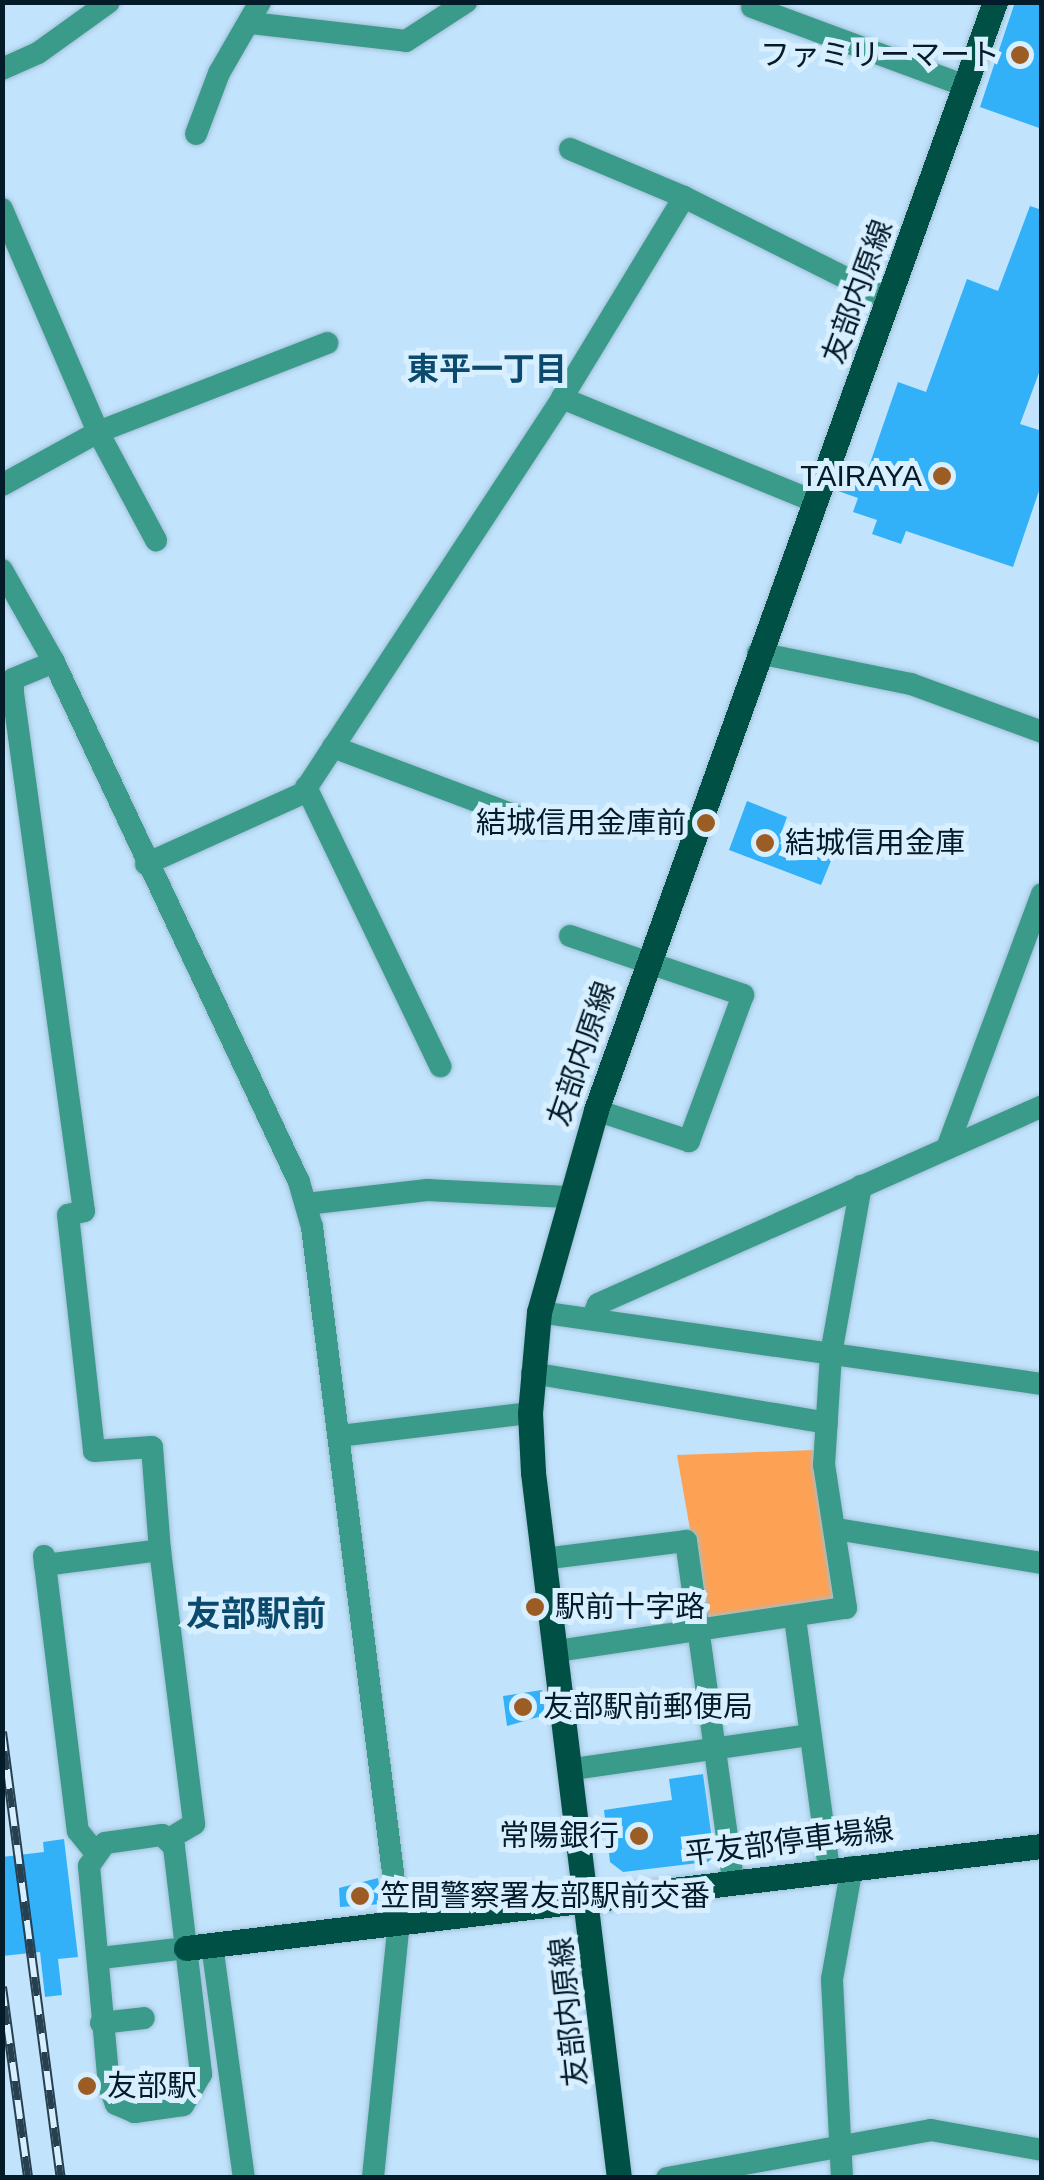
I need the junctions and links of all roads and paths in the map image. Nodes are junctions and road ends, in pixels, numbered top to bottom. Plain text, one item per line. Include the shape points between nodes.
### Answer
1 (109, 2) edge
2 (466, 2) edge
3 (995, 2) edge
4 (752, 7) dead end
5 (255, 13) edge
6 (2, 69) edge
7 (966, 86) junction
8 (196, 134) dead end
9 (570, 149) dead end
10 (684, 197) junction
11 (2, 209) edge
12 (890, 300) junction
13 (327, 343) dead end
14 (562, 398) junction
15 (98, 432) junction
16 (2, 485) edge
17 (816, 502) junction
18 (156, 540) dead end
19 (2, 570) edge
20 (758, 652) junction
21 (54, 662) junction
22 (8, 671) edge
23 (1042, 732) edge
24 (333, 747) junction
25 (306, 787) junction
26 (543, 826) dead end
27 (146, 864) junction
28 (1042, 894) edge
29 (570, 936) dead end
30 (649, 960) junction
31 (440, 1066) dead end
32 (1042, 1106) edge
33 (596, 1110) junction
34 (947, 1148) junction
35 (861, 1186) junction
36 (566, 1197) junction
37 (306, 1204) junction
38 (539, 1312) junction
39 (592, 1319) junction
40 (831, 1354) junction
41 (532, 1373) junction
42 (1042, 1384) edge
43 (530, 1413) junction
44 (826, 1423) junction
45 (339, 1436) junction
46 (836, 1529) junction
47 (160, 1550) junction
48 (543, 1559) junction
49 (1042, 1563) edge
50 (794, 1618) junction
51 (699, 1632) junction
52 (558, 1651) junction
53 (810, 1736) junction
54 (713, 1746) junction
55 (573, 1769) junction
56 (169, 1839) junction
57 (1042, 1846) edge
58 (94, 1851) junction
59 (840, 1868) junction
60 (732, 1880) junction
61 (590, 1898) junction
62 (399, 1921) junction
63 (199, 1946) junction
64 (101, 1958) junction
65 (144, 2018) dead end
66 (101, 2024) junction
67 (839, 2148) junction
68 (1042, 2150) edge
69 (244, 2178) edge
70 (373, 2178) edge
71 (619, 2178) edge
72 (668, 2178) edge
73 (842, 2178) edge

1 - 6 street via 38,53
2 - 5 street via 406,41
3 - 7 main road, 友部内原線
4 - 7 street
5 - 8 street via 219,73
7 - 12 main road, 友部内原線
9 - 10 street
10 - 12 street
10 - 14 street
11 - 15 street
12 - 17 main road, 友部内原線
13 - 15 street
14 - 17 street
14 - 24 street
15 - 16 street
15 - 18 street
17 - 20 main road, 友部内原線
19 - 21 street
20 - 23 street via 911,684
20 - 30 main road, 友部内原線
21 - 22 street
21 - 27 street
22 - 47 street via 84,1211 68,1215 94,1451 152,1447
24 - 25 street
24 - 26 street
25 - 27 street
25 - 31 street
27 - 37 street
28 - 34 street
29 - 30 street
30 - 33 main road, 友部内原線
30 - 33 street via 743,995 690,1142
32 - 34 street
33 - 36 main road, 友部内原線
34 - 35 street
35 - 39 street via 598,1304
35 - 40 street
36 - 37 street via 427,1190
36 - 38 main road, 友部内原線
37 - 45 street
38 - 39 street
38 - 41 main road, 友部内原線
39 - 40 street
40 - 42 street
40 - 44 street
41 - 43 main road, 友部内原線
41 - 44 street
43 - 45 street
43 - 48 main road, 友部内原線
44 - 46 street via 824,1465
45 - 62 street
46 - 49 street
46 - 50 street via 846,1608
47 - 56 street via 194,1824
47 - 58 street via 44,1560 78,1831
48 - 51 street via 686,1541
48 - 52 main road, 友部内原線
50 - 51 street
50 - 53 street
51 - 52 street
51 - 54 street
52 - 55 main road, 友部内原線
53 - 54 street
53 - 59 street
54 - 55 street
54 - 60 street
55 - 61 main road, 友部内原線
56 - 58 street via 105,1843
56 - 63 street
57 - 59 main road, 平友部停車場線
58 - 64 street via 89,1866
59 - 60 main road, 平友部停車場線
59 - 67 street via 832,1978
60 - 61 main road, 平友部停車場線
61 - 62 main road, 平友部停車場線
61 - 71 main road, 友部内原線
62 - 63 main road, 平友部停車場線
62 - 70 street
63 - 64 street
63 - 66 street via 201,2074 190,2101 134,2112 116,2104
63 - 69 street
64 - 66 street via 95,1974
65 - 66 street
67 - 68 street via 931,2130
67 - 72 street
67 - 73 street

